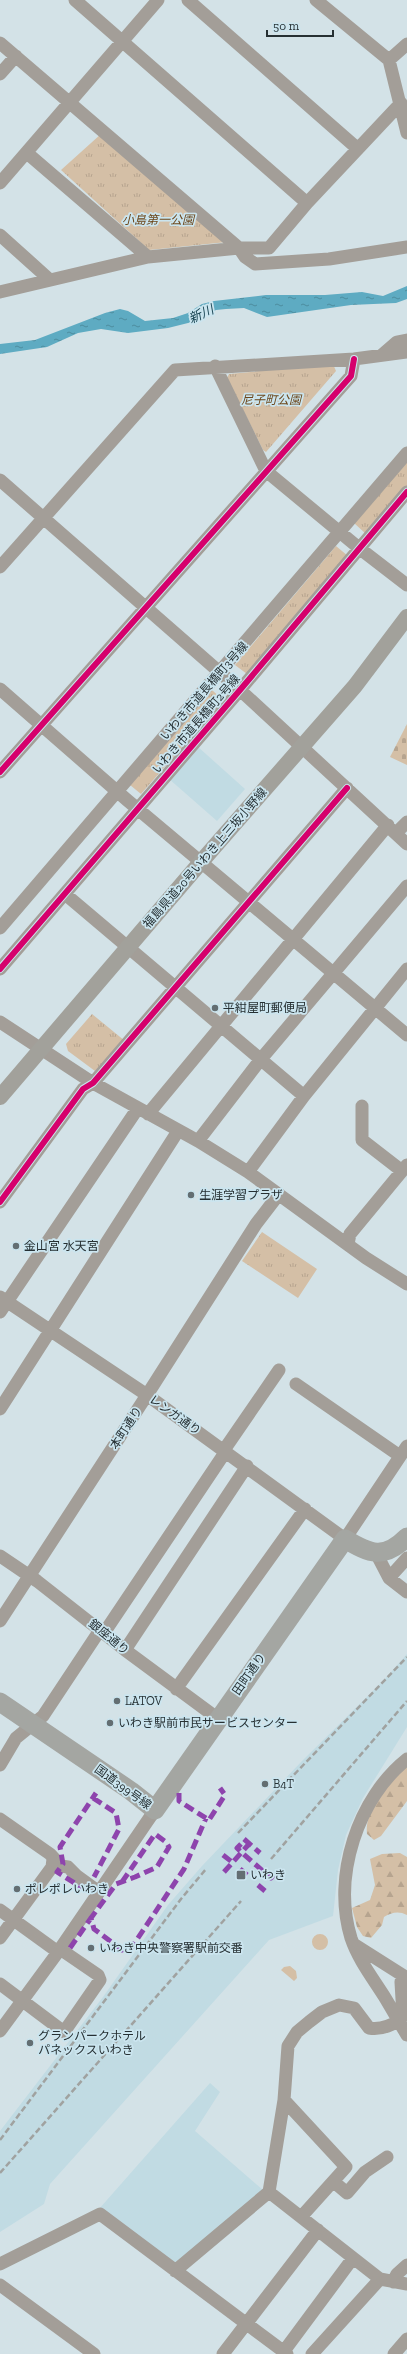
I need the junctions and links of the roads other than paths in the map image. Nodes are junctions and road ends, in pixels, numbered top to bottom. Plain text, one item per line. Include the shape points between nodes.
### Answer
1 (75, 0) edge
2 (158, 0) edge
3 (188, 0) edge
4 (316, 0) edge
5 (122, 42) junction
6 (0, 43) edge
7 (407, 44) edge
8 (16, 56) junction
9 (389, 60) junction
10 (0, 74) edge
11 (71, 102) junction
12 (401, 103) junction
13 (407, 133) edge
14 (358, 149) junction
15 (27, 153) junction
16 (0, 183) edge
17 (307, 203) junction
18 (0, 236) edge
19 (407, 247) edge
20 (239, 248) junction
21 (148, 257) junction
22 (50, 280) junction
23 (0, 292) edge
24 (407, 340) edge
25 (407, 352) edge
26 (382, 355) junction
27 (354, 359) junction
28 (215, 366) junction
29 (407, 453) edge
30 (266, 471) junction
31 (0, 480) edge
32 (407, 492) edge
33 (43, 518) junction
34 (340, 532) junction
35 (359, 548) junction
36 (0, 567) edge
37 (407, 585) edge
38 (145, 608) junction
39 (407, 617) edge
40 (220, 673) junction
41 (0, 689) edge
42 (240, 690) junction
43 (41, 724) junction
44 (303, 747) junction
45 (0, 772) edge
46 (347, 788) junction
47 (117, 792) junction
48 (138, 809) junction
49 (407, 822) edge
50 (392, 829) junction
51 (407, 844) edge
52 (201, 862) junction
53 (407, 886) edge
54 (65, 894) junction
55 (248, 902) junction
56 (0, 928) edge
57 (293, 940) junction
58 (128, 947) junction
59 (0, 969) edge
60 (407, 969) edge
61 (332, 973) junction
62 (176, 987) junction
63 (375, 1008) junction
64 (0, 1022) edge
65 (222, 1026) junction
66 (407, 1034) edge
67 (42, 1049) junction
68 (260, 1059) junction
69 (93, 1083) junction
70 (304, 1096) junction
71 (0, 1097) edge
72 (362, 1106) dead end
73 (143, 1111) junction
74 (178, 1131) junction
75 (198, 1141) junction
76 (404, 1168) edge
77 (248, 1172) junction
78 (279, 1194) junction
79 (0, 1202) edge
80 (348, 1244) junction
81 (405, 1278) edge
82 (2, 1304) edge
83 (50, 1331) junction
84 (279, 1370) dead end
85 (296, 1384) dead end
86 (147, 1395) junction
87 (0, 1409) edge
88 (225, 1450) junction
89 (403, 1451) edge
90 (247, 1466) junction
91 (305, 1509) junction
92 (407, 1537) edge
93 (345, 1539) junction
94 (382, 1552) junction
95 (0, 1556) edge
96 (407, 1558) edge
97 (29, 1576) junction
98 (389, 1578) junction
99 (407, 1592) edge
100 (0, 1621) edge
101 (102, 1631) junction
102 (125, 1650) junction
103 (176, 1689) junction
104 (0, 1702) edge
105 (0, 1716) edge
106 (217, 1718) junction
107 (29, 1728) junction
108 (407, 1759) edge
109 (0, 1766) edge
110 (155, 1810) junction
111 (0, 1819) edge
112 (53, 1859) junction
113 (99, 1892) junction
114 (0, 1910) edge
115 (13, 1919) junction
116 (0, 1938) edge
117 (354, 1945) junction
118 (59, 1950) junction
119 (405, 1977) edge
120 (0, 1984) edge
121 (24, 2000) junction
122 (398, 2021) junction
123 (0, 2031) edge
124 (407, 2035) edge
125 (284, 2100) junction
126 (387, 2157) dead end
127 (334, 2182) junction
128 (269, 2192) junction
129 (301, 2217) junction
130 (318, 2230) junction
131 (353, 2258) junction
132 (0, 2264) edge
133 (407, 2266) edge
134 (174, 2271) junction
135 (380, 2279) junction
136 (393, 2282) junction
137 (407, 2284) edge
138 (0, 2285) edge
139 (245, 2323) junction
140 (407, 2339) edge
141 (285, 2353) edge
142 (94, 2354) edge
143 (222, 2354) edge
144 (312, 2354) edge
145 (394, 2354) edge

1 - 5 street
2 - 5 street
3 - 14 street
4 - 9 street
5 - 11 street
5 - 17 street
6 - 8 street
7 - 9 street
8 - 10 street
8 - 11 street
9 - 12 street
11 - 15 street
11 - 20 street
12 - 13 street
12 - 14 street
14 - 17 street
15 - 16 street
15 - 21 street
17 - 20 street via 268,248
18 - 22 street
19 - 20 street via 328,259 255,264 245,257
20 - 21 street
21 - 22 street
22 - 23 street
24 - 26 street via 397,342
25 - 26 street
26 - 27 street
27 - 28 street
27 - 30 street via 351,376
28 - 30 street
28 - 33 street via 175,370
29 - 34 street, いわき市道長橋町3号線
30 - 34 street
30 - 38 street
31 - 33 street
32 - 35 street, いわき市道長橋町2号線
33 - 36 street
33 - 38 street
34 - 35 street
34 - 40 street, いわき市道長橋町3号線
35 - 37 street
35 - 42 street, いわき市道長橋町2号線
38 - 40 street
38 - 43 street
39 - 44 main road, 福島県道20号いわき上三坂小野線 via 355,686
40 - 42 street
40 - 47 street, いわき市道長橋町3号線
41 - 43 street
42 - 44 street
42 - 48 street, いわき市道長橋町2号線
43 - 45 street
43 - 47 street
44 - 46 street
44 - 52 main road, 福島県道20号いわき上三坂小野線
46 - 50 street
46 - 55 street
47 - 48 street
47 - 56 street, いわき市道長橋町3号線
48 - 52 street
48 - 54 street, いわき市道長橋町2号線
49 - 50 street
50 - 51 street
50 - 57 street
52 - 55 street
52 - 58 main road, 福島県道20号いわき上三坂小野線
53 - 61 street
54 - 58 street
54 - 59 street, いわき市道長橋町2号線
55 - 57 street
55 - 62 street
57 - 61 street
57 - 65 street
58 - 62 street
58 - 67 main road, 福島県道20号いわき上三坂小野線
60 - 63 street
61 - 63 street
61 - 68 street
62 - 65 street
62 - 69 street
63 - 66 street
63 - 70 street
64 - 67 street
65 - 68 street
65 - 73 street
67 - 69 street
67 - 71 main road, 福島県道20号いわき上三坂小野線
68 - 70 street
68 - 75 street
69 - 73 street
69 - 79 street via 82,1089
70 - 77 street
72 - 76 street via 362,1140
73 - 74 street
73 - 82 street
74 - 75 street
74 - 83 street
75 - 77 street
76 - 80 street via 350,1234
77 - 78 street
78 - 80 street
78 - 86 street, 本町通り via 256,1224
80 - 81 street
82 - 83 street, レンガ通り
83 - 86 street, レンガ通り
83 - 87 street
84 - 88 street
85 - 89 street
86 - 88 street, レンガ通り
86 - 97 street, 本町通り
88 - 90 street, レンガ通り
88 - 101 street
89 - 93 street
90 - 91 street, レンガ通り
90 - 102 street
91 - 93 street, レンガ通り
91 - 103 street
92 - 94 highway
93 - 94 highway via 361,1549
93 - 106 highway, 田町通り
94 - 98 street
95 - 97 street, 銀座通り
96 - 98 street
97 - 100 street, 本町通り
97 - 101 street, 銀座通り
98 - 99 street
101 - 102 street, 銀座通り
101 - 107 street via 43,1716
102 - 103 street, 銀座通り
103 - 106 street, 銀座通り
104 - 107 highway, 国道399号線
105 - 107 highway, 国道399号線
106 - 110 highway, 田町通り
107 - 109 street via 16,1738
107 - 110 highway, 国道399号線 via 131,1790
108 - 117 street via 393,1770 372,1797 348,1856 348,1924
110 - 113 street
111 - 112 street via 50,1854
112 - 113 street via 61,1866 68,1867
112 - 115 street via 52,1867
113 - 118 street
114 - 115 street
115 - 116 street
115 - 118 street
117 - 119 street
117 - 122 street
118 - 121 street
118 - 121 street via 98,1975 100,1980 64,2032
119 - 122 street via 400,1982 403,2016
120 - 121 street
121 - 123 street
122 - 124 street
122 - 125 street via 375,2029 365,2024 354,2008 348,2006 339,2005 322,2012 297,2032 288,2046
125 - 127 street via 346,2167
125 - 128 street
126 - 127 street via 365,2172 347,2193
127 - 129 street
128 - 129 street
128 - 134 street
129 - 130 street
130 - 131 street
130 - 139 street
131 - 135 street
131 - 141 street
132 - 134 street via 100,2214
133 - 136 street via 397,2274
134 - 139 street
135 - 136 street
135 - 144 street
136 - 137 street
138 - 142 street
139 - 141 street
139 - 143 street
140 - 145 street

